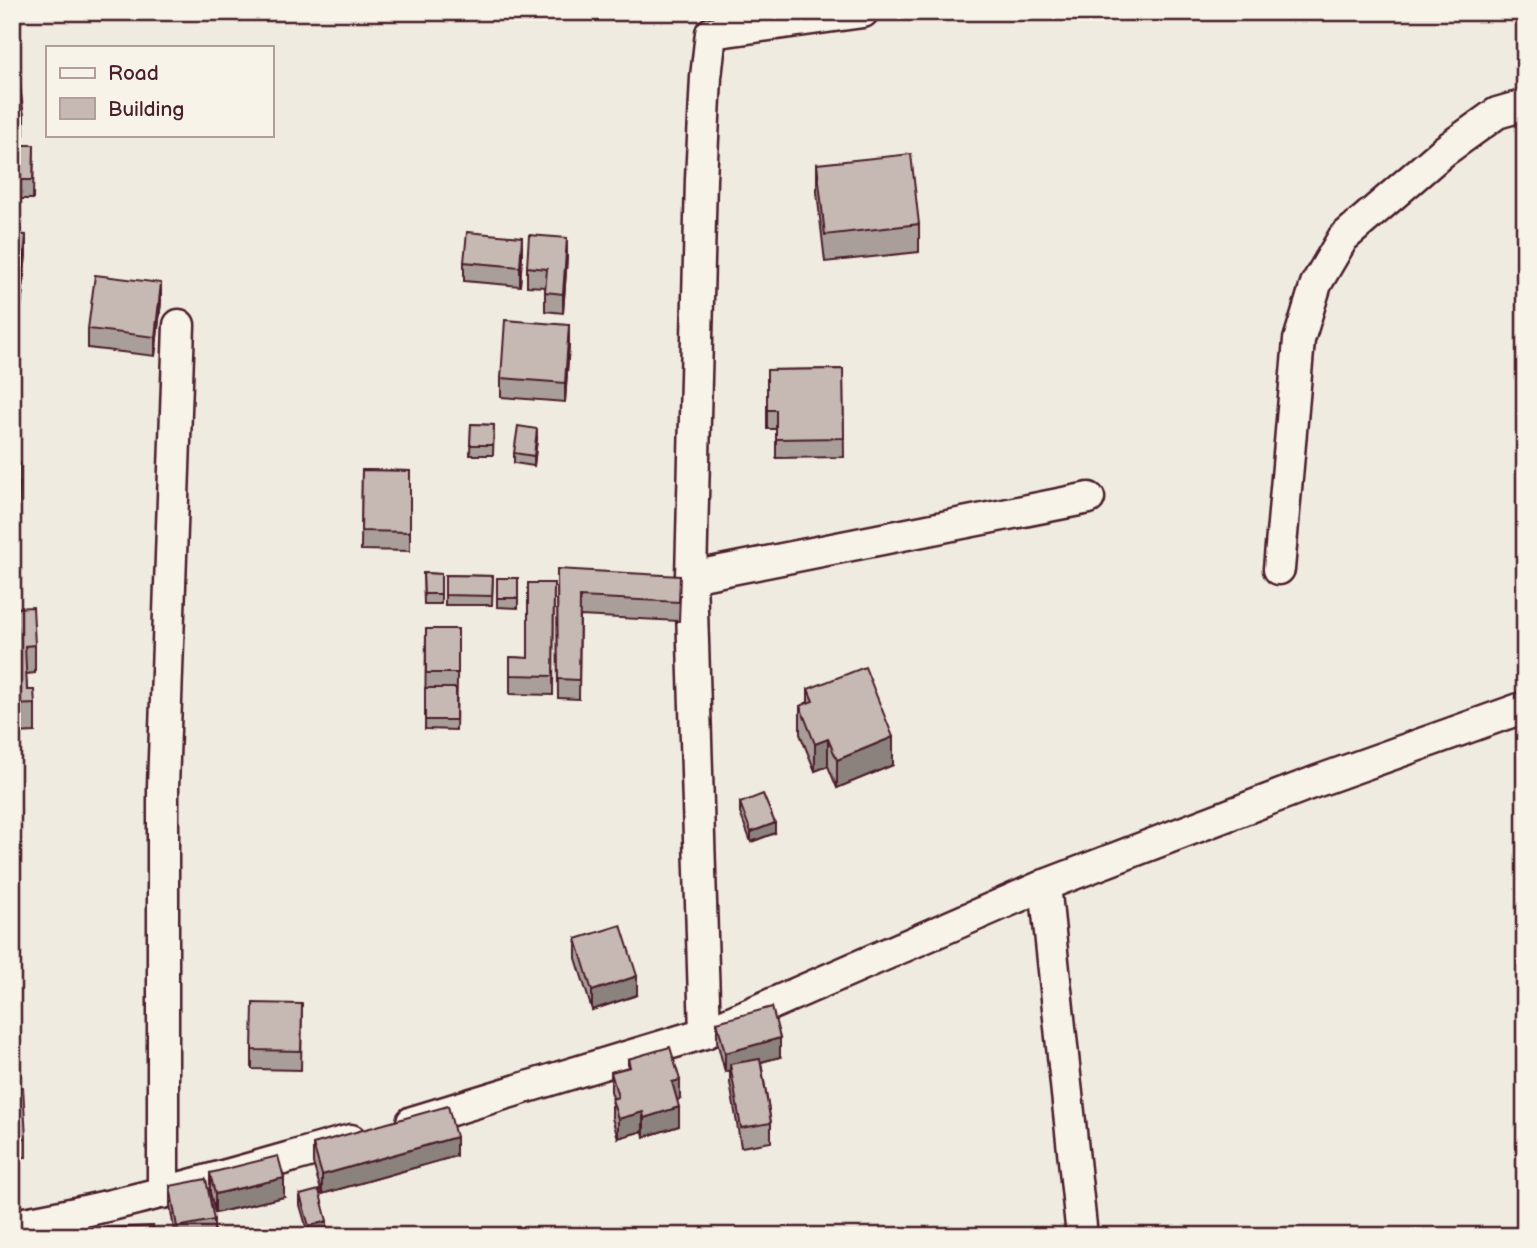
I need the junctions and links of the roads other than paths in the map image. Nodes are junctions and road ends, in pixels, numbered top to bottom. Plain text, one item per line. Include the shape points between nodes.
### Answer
1 (863, 12) edge
2 (711, 23) edge
3 (1525, 105) edge
4 (179, 325) dead end
5 (1089, 498) dead end
6 (1279, 569) dead end
7 (691, 577) junction
8 (1525, 707) edge
9 (1045, 885) junction
10 (705, 1033) junction
11 (163, 1193) junction
12 (12, 1225) edge
13 (1082, 1236) edge

1 - 2 street
2 - 7 street via 701,179
3 - 6 street via 1497,113 1343,238 1316,284 1299,340
4 - 11 street via 163,787
5 - 7 street
7 - 10 street
8 - 9 street
9 - 10 street
9 - 13 street
10 - 11 street
11 - 12 street

